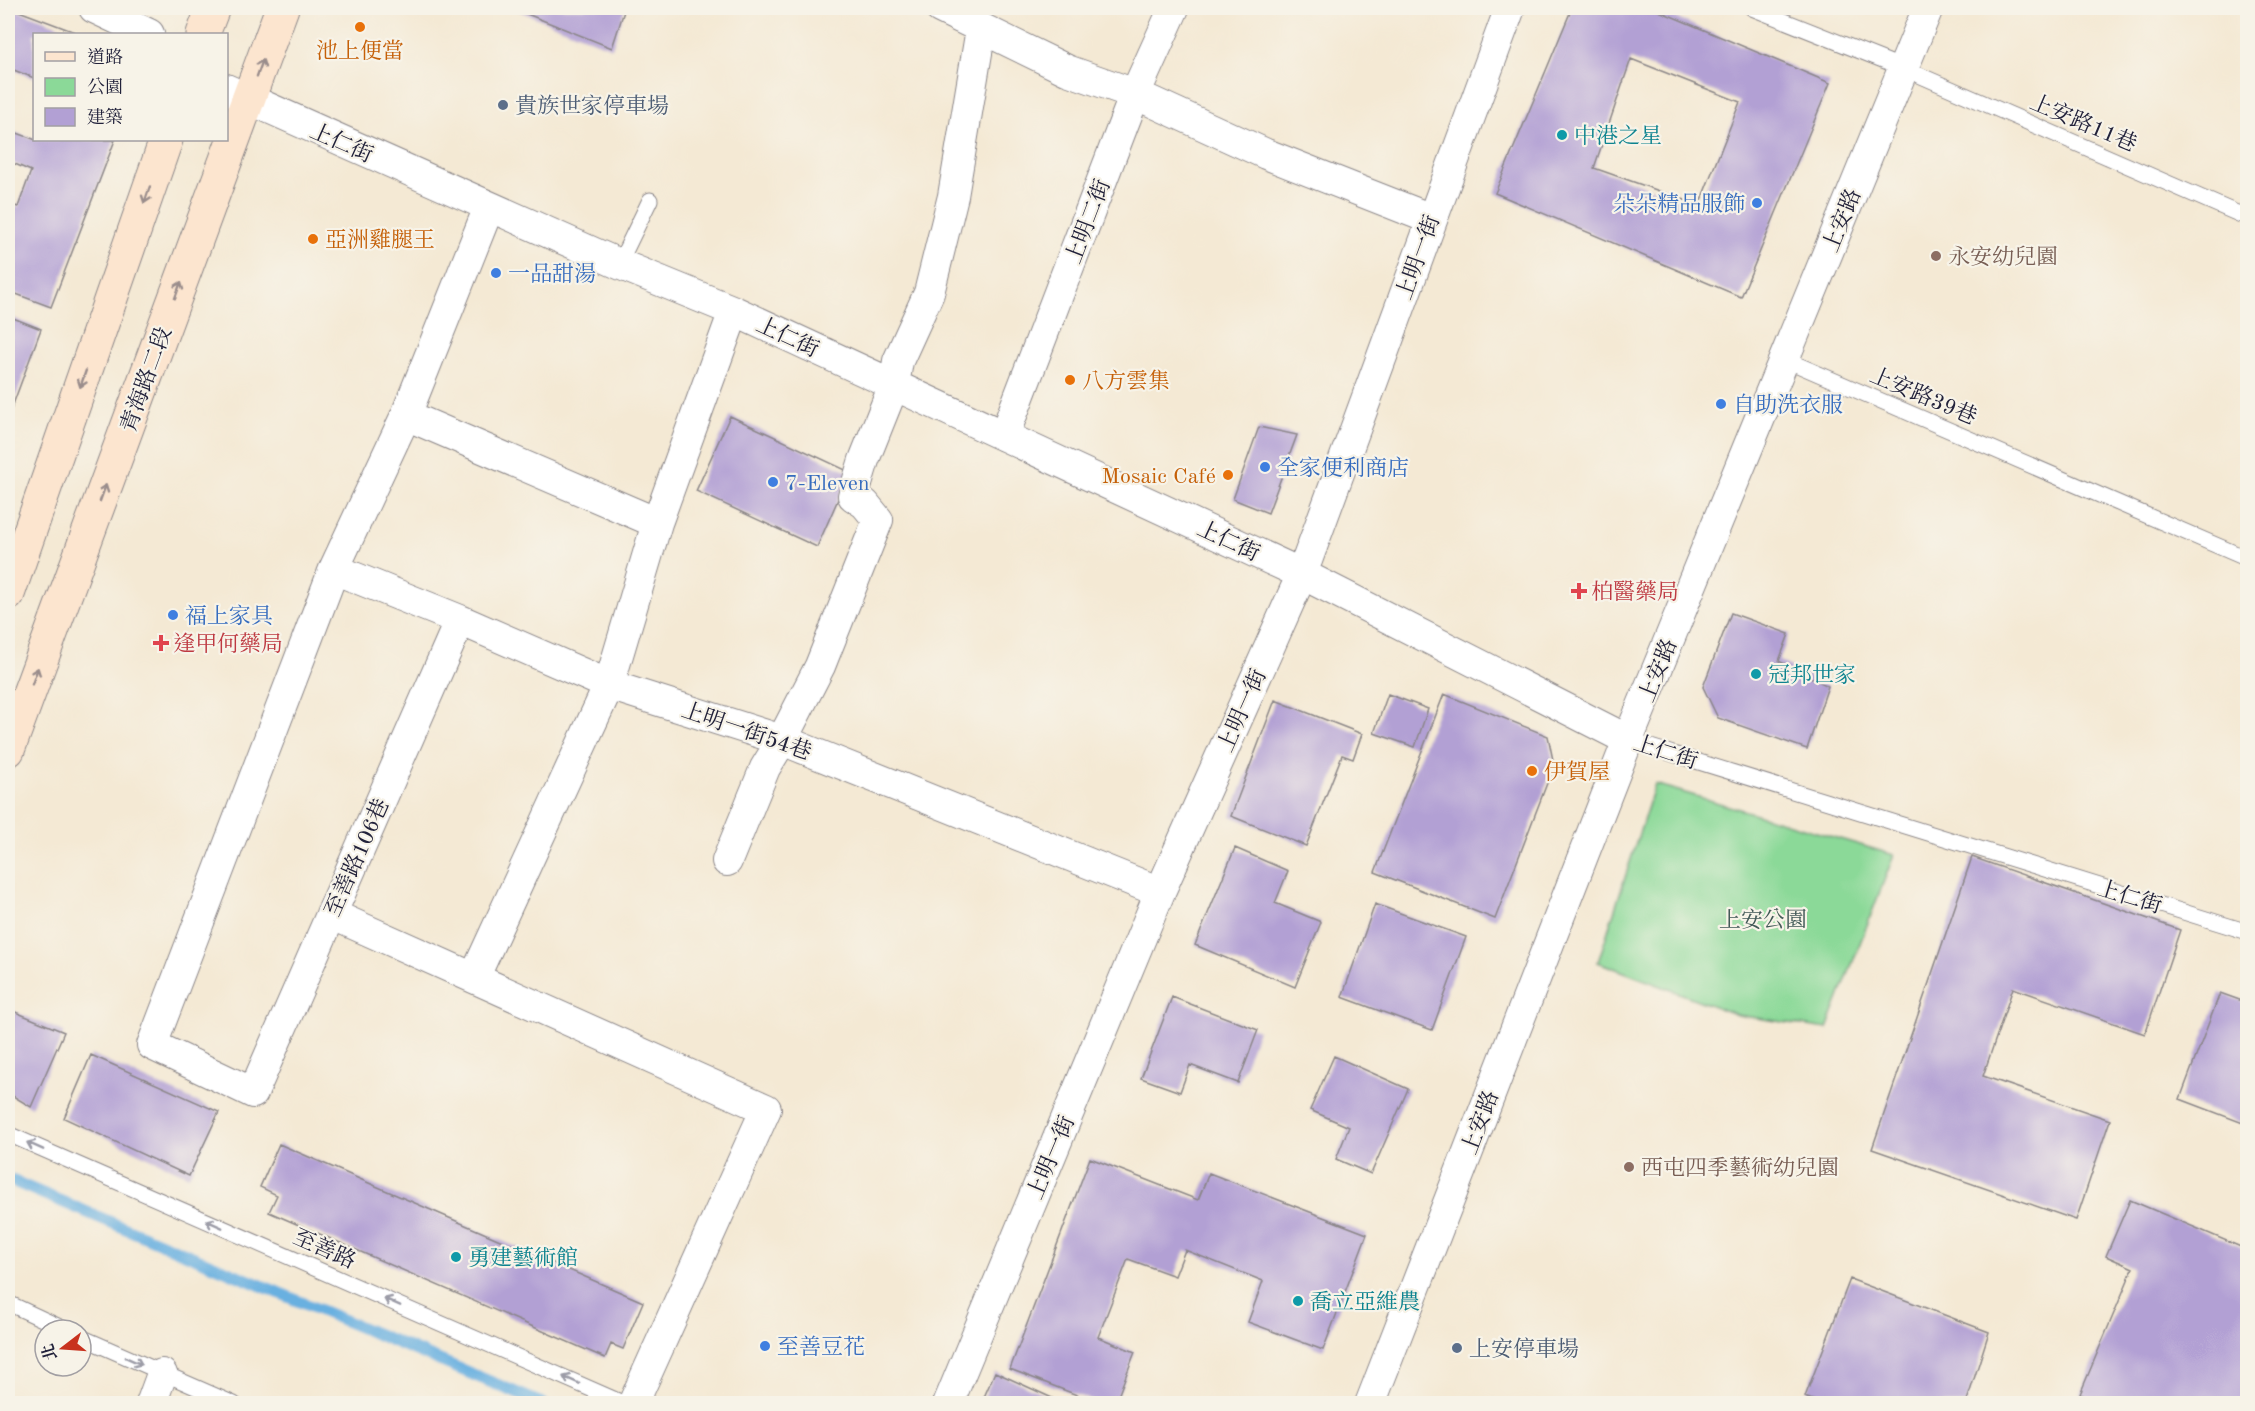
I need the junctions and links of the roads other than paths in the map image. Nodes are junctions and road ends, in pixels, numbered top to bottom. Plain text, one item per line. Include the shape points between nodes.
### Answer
1 (94, 8) edge
2 (213, 8) edge
3 (282, 8) edge
4 (940, 8) edge
5 (1174, 8) edge
6 (1510, 8) edge
7 (1752, 8) edge
8 (1928, 8) edge
9 (981, 29) junction
10 (147, 33) edge
11 (203, 33) edge
12 (1903, 68) junction
13 (1136, 94) junction
14 (237, 95) edge
15 (228, 121) edge
16 (166, 141) edge
17 (221, 141) edge
18 (650, 200) dead end
19 (489, 207) junction
20 (2247, 218) edge
21 (1431, 219) junction
22 (619, 264) junction
23 (734, 311) junction
24 (1784, 359) junction
25 (894, 385) junction
26 (406, 416) junction
27 (1004, 436) junction
28 (657, 523) junction
29 (2247, 559) edge
30 (334, 569) junction
31 (1302, 574) junction
32 (11, 575) edge
33 (460, 620) junction
34 (609, 685) junction
35 (782, 740) junction
36 (1628, 740) junction
37 (8, 750) edge
38 (727, 861) dead end
39 (1160, 892) junction
40 (331, 914) junction
41 (2247, 932) edge
42 (474, 978) junction
43 (8, 1134) edge
44 (8, 1303) edge
45 (40, 1318) edge
46 (93, 1342) edge
47 (162, 1374) junction
48 (151, 1404) edge
49 (234, 1404) edge
50 (624, 1404) edge
51 (633, 1404) edge
52 (948, 1404) edge
53 (1370, 1404) edge

1 - 10 street
2 - 11 main road
14 -> 3 main road, 青海路二段
4 - 9 street
5 - 13 street, 上明二街
6 - 21 street, 上明一街
7 - 12 lane, 上安路11巷
8 - 12 street, 上安路
9 - 13 street via 1067,70
9 - 25 street via 948,218 929,293 898,361
12 - 20 lane, 上安路11巷
12 - 24 street, 上安路
13 - 21 street via 1266,154
13 - 27 street, 上明二街
15 -> 14 main road, 青海路二段
14 - 19 street, 上仁街
16 -> 32 main road
37 -> 17 main road, 青海路二段
18 - 22 lane
19 - 22 street, 上仁街
19 - 26 street
21 - 31 street, 上明一街
22 - 23 street, 上仁街
23 - 25 street, 上仁街
23 - 28 street
24 - 29 lane, 上安路39巷
24 - 36 street, 上安路
25 - 27 street, 上仁街
25 - 35 street via 853,496 878,519 820,666
26 - 28 street
26 - 30 street
27 - 31 street, 上仁街
28 - 34 street
30 - 33 street, 上明一街54巷
30 - 40 street, 至善路106巷 via 152,1045 253,1093
31 - 36 street, 上仁街
31 - 39 street, 上明一街
33 - 34 street, 上明一街54巷
33 - 40 street, 至善路106巷
34 - 35 street, 上明一街54巷
34 - 42 street
35 - 38 street via 765,768
35 - 39 street, 上明一街54巷
36 - 41 lane, 上仁街
36 - 53 street, 上安路
39 - 52 street, 上明一街
40 - 42 street
42 - 51 street via 766,1109
50 -> 43 lane, 至善路
44 - 45 lane
46 -> 47 lane
47 - 48 street
47 - 49 lane

